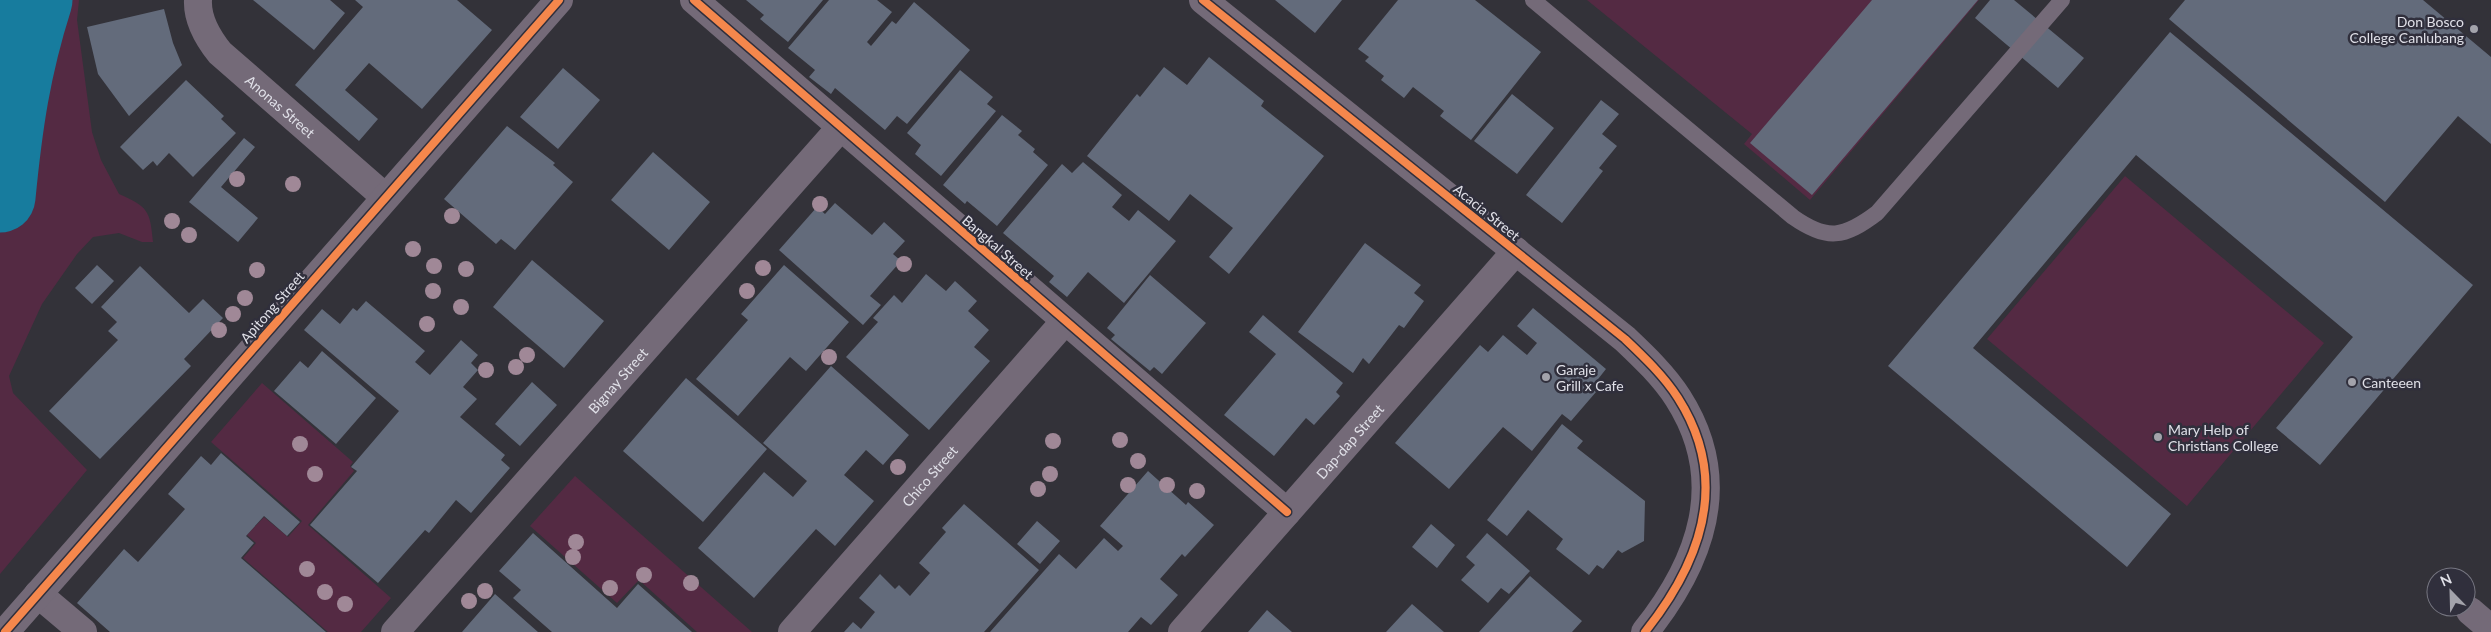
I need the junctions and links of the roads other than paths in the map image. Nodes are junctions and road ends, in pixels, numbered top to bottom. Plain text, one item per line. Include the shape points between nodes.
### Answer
1 (198, 0) edge
2 (559, 0) edge
3 (694, 0) edge
4 (1203, 0) edge
5 (1533, 0) edge
6 (2062, 0) edge
7 (840, 127) junction
8 (385, 197) junction
9 (1516, 251) junction
10 (1065, 321) junction
11 (1287, 512) junction
12 (38, 594) junction
13 (2476, 616) edge
14 (2491, 629) edge
15 (5, 632) edge
16 (83, 632) edge
17 (395, 632) edge
18 (792, 632) edge
19 (1182, 632) edge
20 (1645, 632) edge

1 - 8 street, Anonas Street via 202,24 220,53
2 - 8 street, Apitong Street
3 - 7 street, Bangkal Street
4 - 9 street, Acacia Street
5 - 6 lane via 1793,217 1811,230 1834,235 1858,228 1877,213
7 - 10 street, Bangkal Street
7 - 17 street, Bignay Street
8 - 12 street, Apitong Street
9 - 11 street, Dap-dap Street
9 - 20 street, Acacia Street via 1648,361 1678,398 1698,441 1705,480 1704,517 1697,546 1683,579
10 - 11 street, Bangkal Street
10 - 18 street, Chico Street
11 - 19 street, Dap-dap Street
12 - 15 street, Apitong Street
12 - 16 street
13 - 14 street

